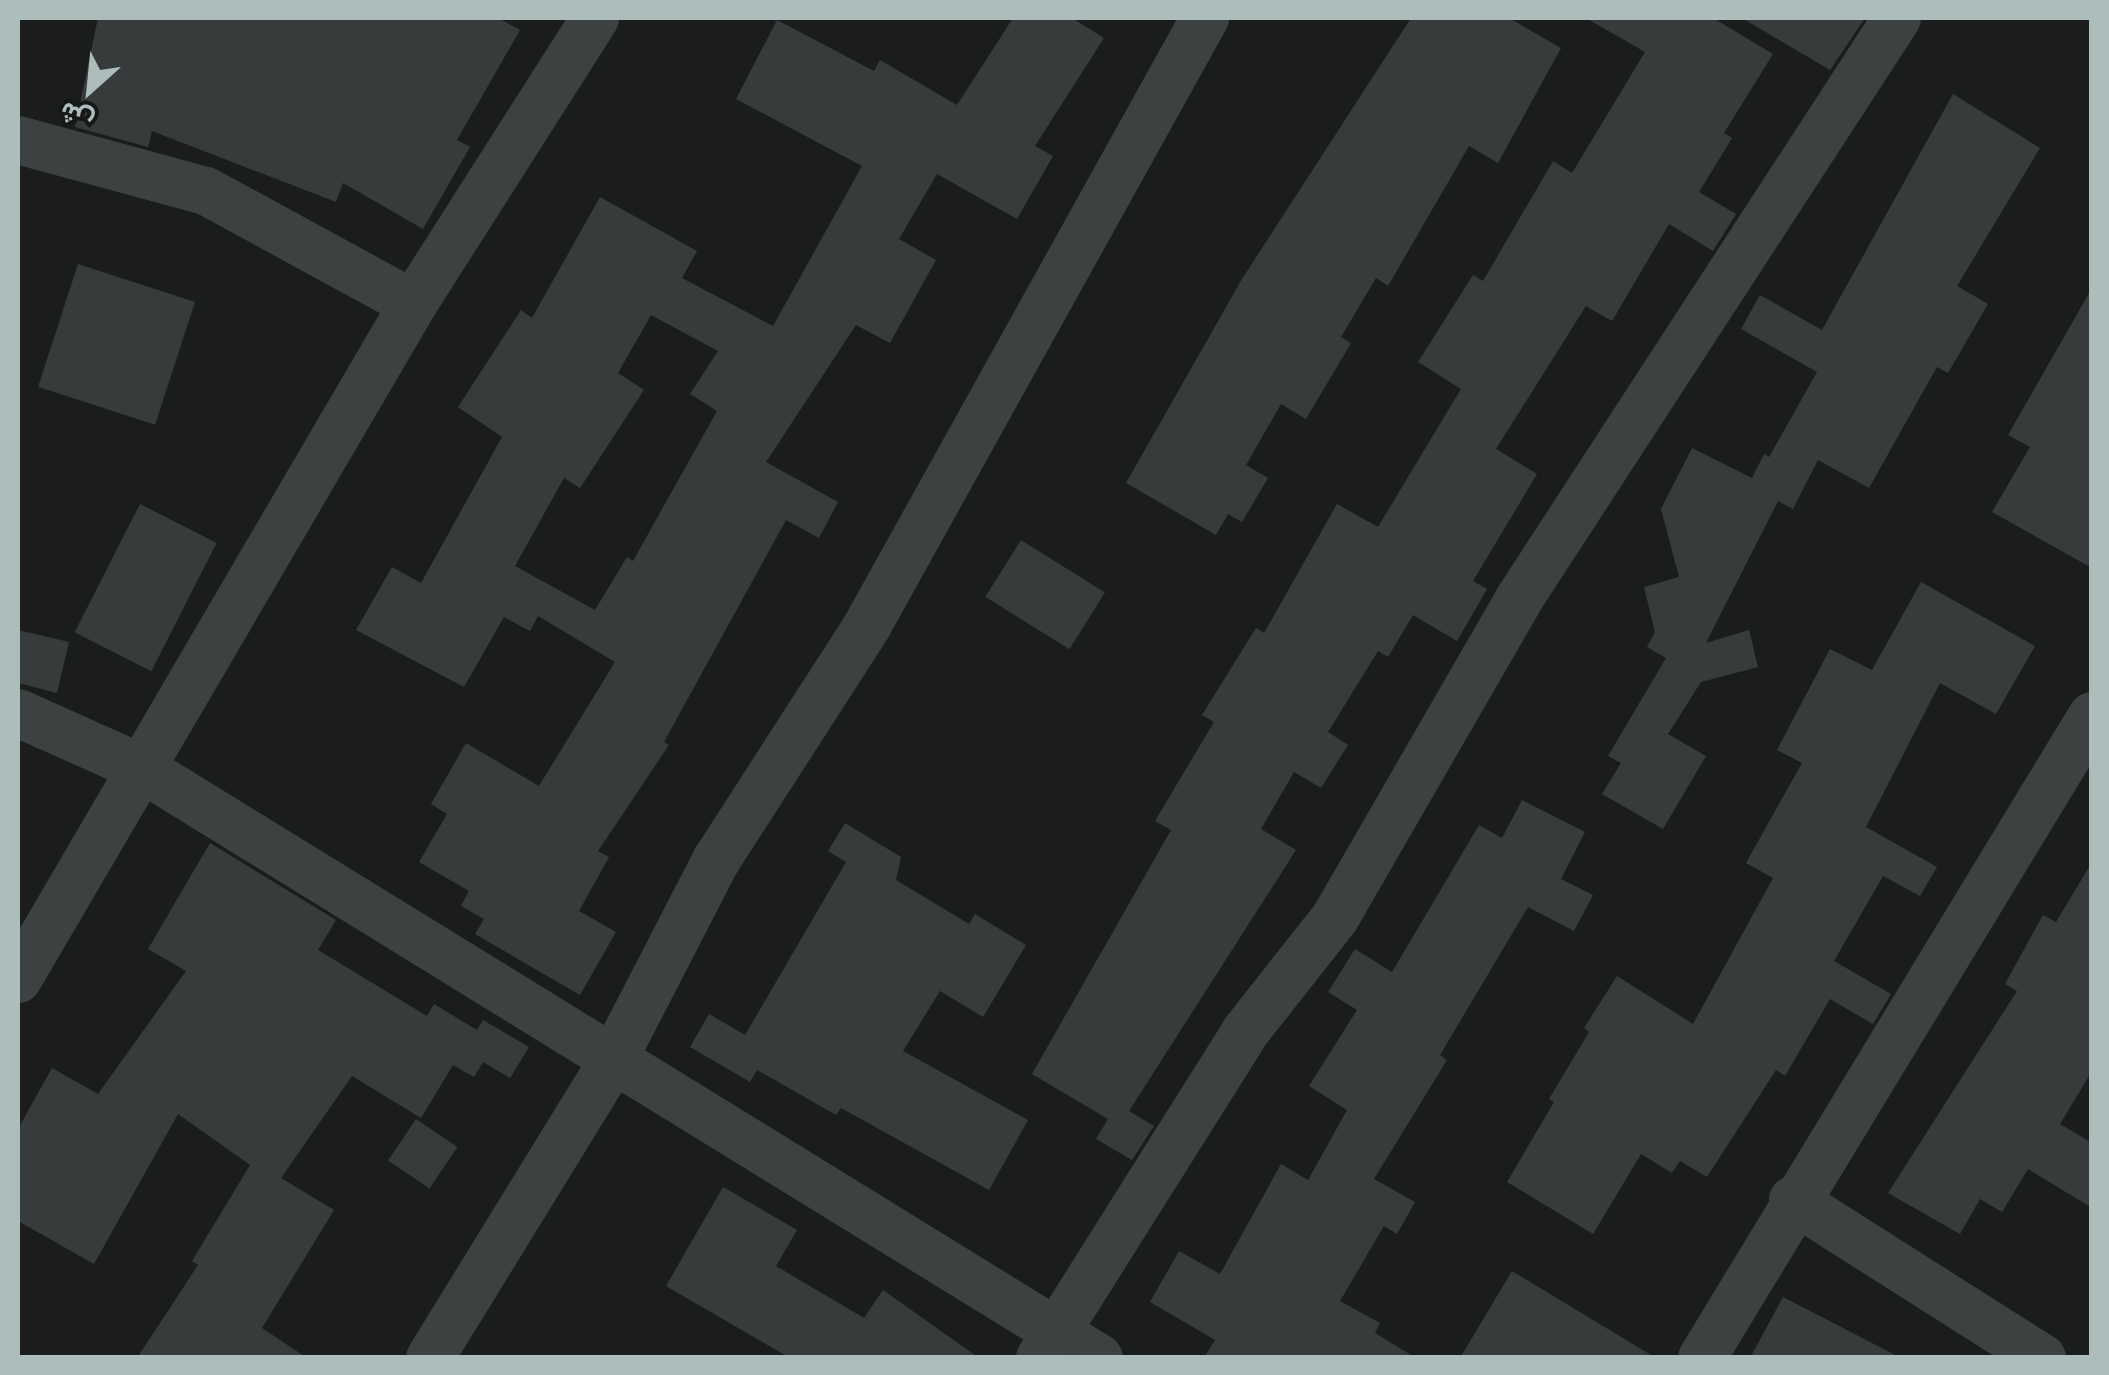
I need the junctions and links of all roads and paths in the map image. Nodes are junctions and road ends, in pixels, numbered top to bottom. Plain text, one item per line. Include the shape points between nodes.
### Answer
1 (594, 18) edge
2 (1205, 18) edge
3 (1897, 18) edge
4 (18, 140) edge
5 (414, 304) junction
6 (18, 713) edge
7 (2092, 716) edge
8 (141, 768) junction
9 (18, 978) edge
10 (612, 1062) junction
11 (1793, 1200) junction
12 (1048, 1345) edge
13 (430, 1358) edge
14 (1099, 1358) edge
15 (1702, 1358) edge
16 (2042, 1358) edge

1 - 5 street
2 - 10 street via 867,626 717,860
3 - 12 street via 1520,600 1335,918 1245,1032
4 - 5 street via 206,192
5 - 8 street
6 - 8 street
7 - 11 street
8 - 9 street
8 - 10 street
10 - 12 street
10 - 13 street
11 - 15 street
11 - 16 street
12 - 14 street

